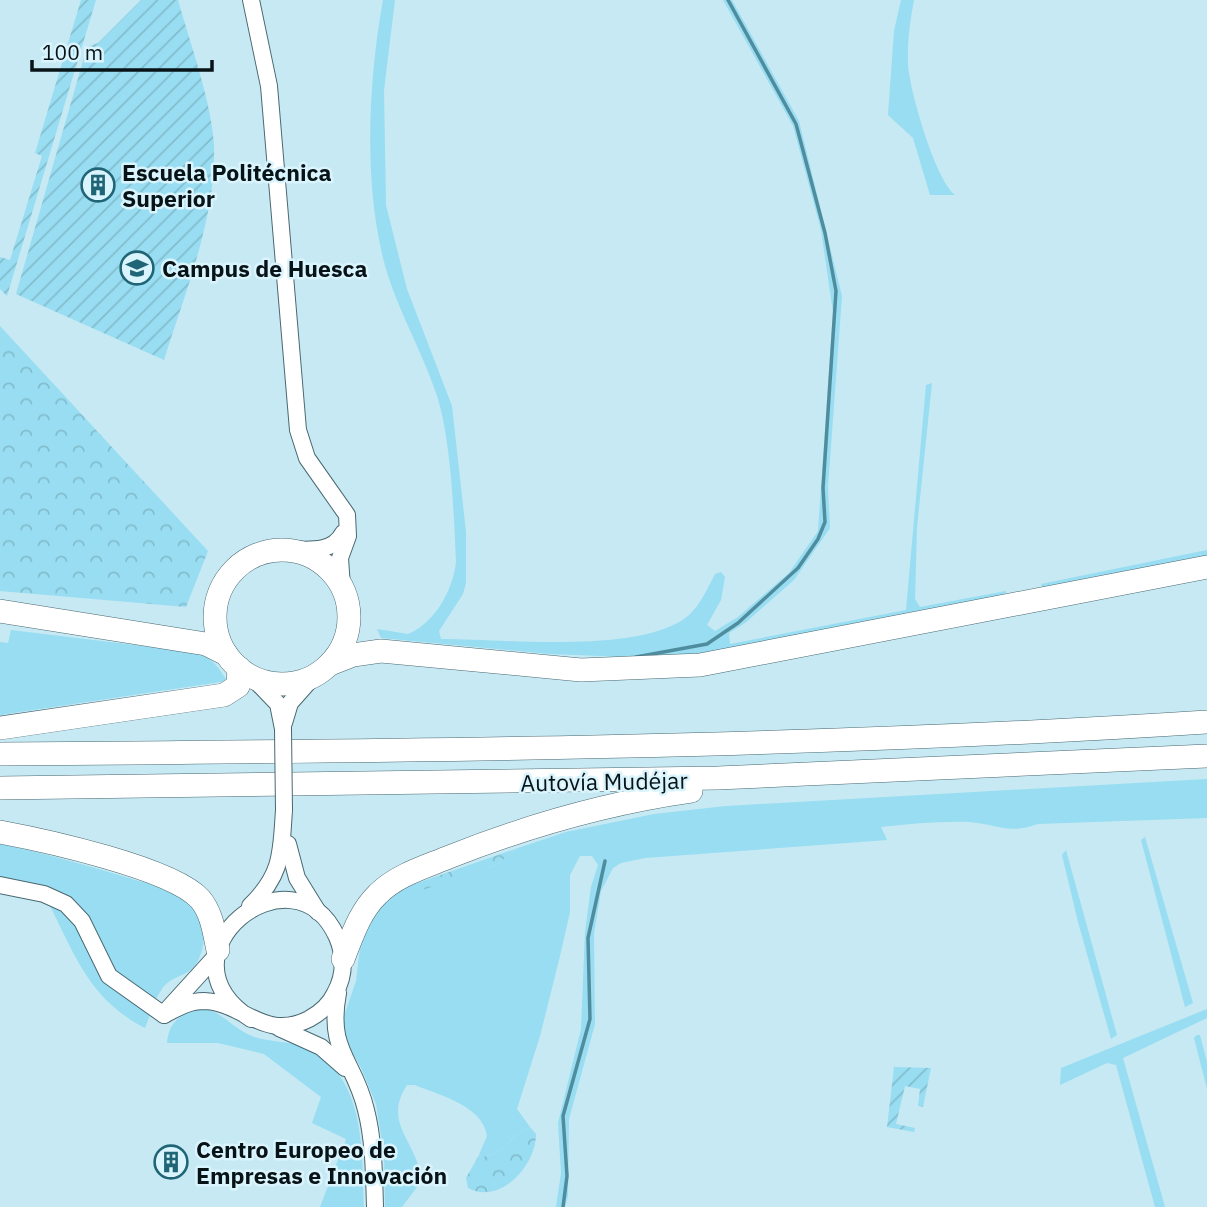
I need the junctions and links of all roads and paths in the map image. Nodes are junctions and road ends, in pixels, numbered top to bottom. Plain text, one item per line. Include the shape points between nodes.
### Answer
1 (251, 0) edge
2 (348, 521) junction
3 (282, 550) junction
4 (1207, 566) edge
5 (342, 587) junction
6 (218, 596) junction
7 (0, 611) edge
8 (349, 621) junction
9 (128, 629) junction
10 (380, 651) junction
11 (239, 667) junction
12 (322, 671) junction
13 (1207, 722) edge
14 (0, 728) edge
15 (283, 729) junction
16 (0, 754) edge
17 (1207, 756) edge
18 (744, 777) junction
19 (0, 788) edge
20 (284, 810) junction
21 (0, 832) edge
22 (0, 886) edge
23 (244, 912) junction
24 (319, 914) junction
25 (218, 952) junction
26 (343, 959) junction
27 (117, 983) junction
28 (339, 985) junction
29 (183, 993) junction
30 (164, 1015) junction
31 (251, 1019) junction
32 (277, 1027) junction
33 (359, 1087) junction
34 (375, 1207) edge

1 - 2 street via 269,86 298,430 307,458 341,503
2 - 3 street via 329,548
2 - 5 street via 340,558
3 - 5 highway via 318,560
3 - 6 highway via 260,553 241,563
4 - 10 highway via 700,665 581,670
5 - 8 highway
6 - 9 highway via 205,622 190,633
6 - 11 highway via 216,626
7 - 9 highway
8 - 10 highway via 361,638
8 - 12 highway via 346,640
9 - 11 highway via 206,643
10 - 12 highway via 353,655
11 - 12 highway via 283,684
11 - 14 highway via 237,686 224,695
11 - 15 street via 278,704
12 - 15 street via 290,703
13 - 16 highway, Autovía Mudéjar via 674,745
15 - 20 street, bridge
17 - 18 highway, Autovía Mudéjar
18 - 19 highway, Autovía Mudéjar
18 - 26 highway via 723,789 663,795 545,823 408,874 370,903
20 - 23 street via 276,873
20 - 24 street via 292,866
21 - 25 highway via 94,854 183,886 205,906
22 - 27 street via 44,894 66,904 82,921
23 - 24 street via 282,900
23 - 25 street via 228,928
24 - 26 street via 336,934
25 - 29 street
25 - 31 street via 224,992
26 - 28 street
27 - 29 street via 154,998
27 - 30 street
28 - 32 street via 315,1016
28 - 33 street via 335,1035
29 - 30 street
30 - 31 street via 204,1001
31 - 32 street
32 - 33 street via 329,1052
33 - 34 street via 369,1125

